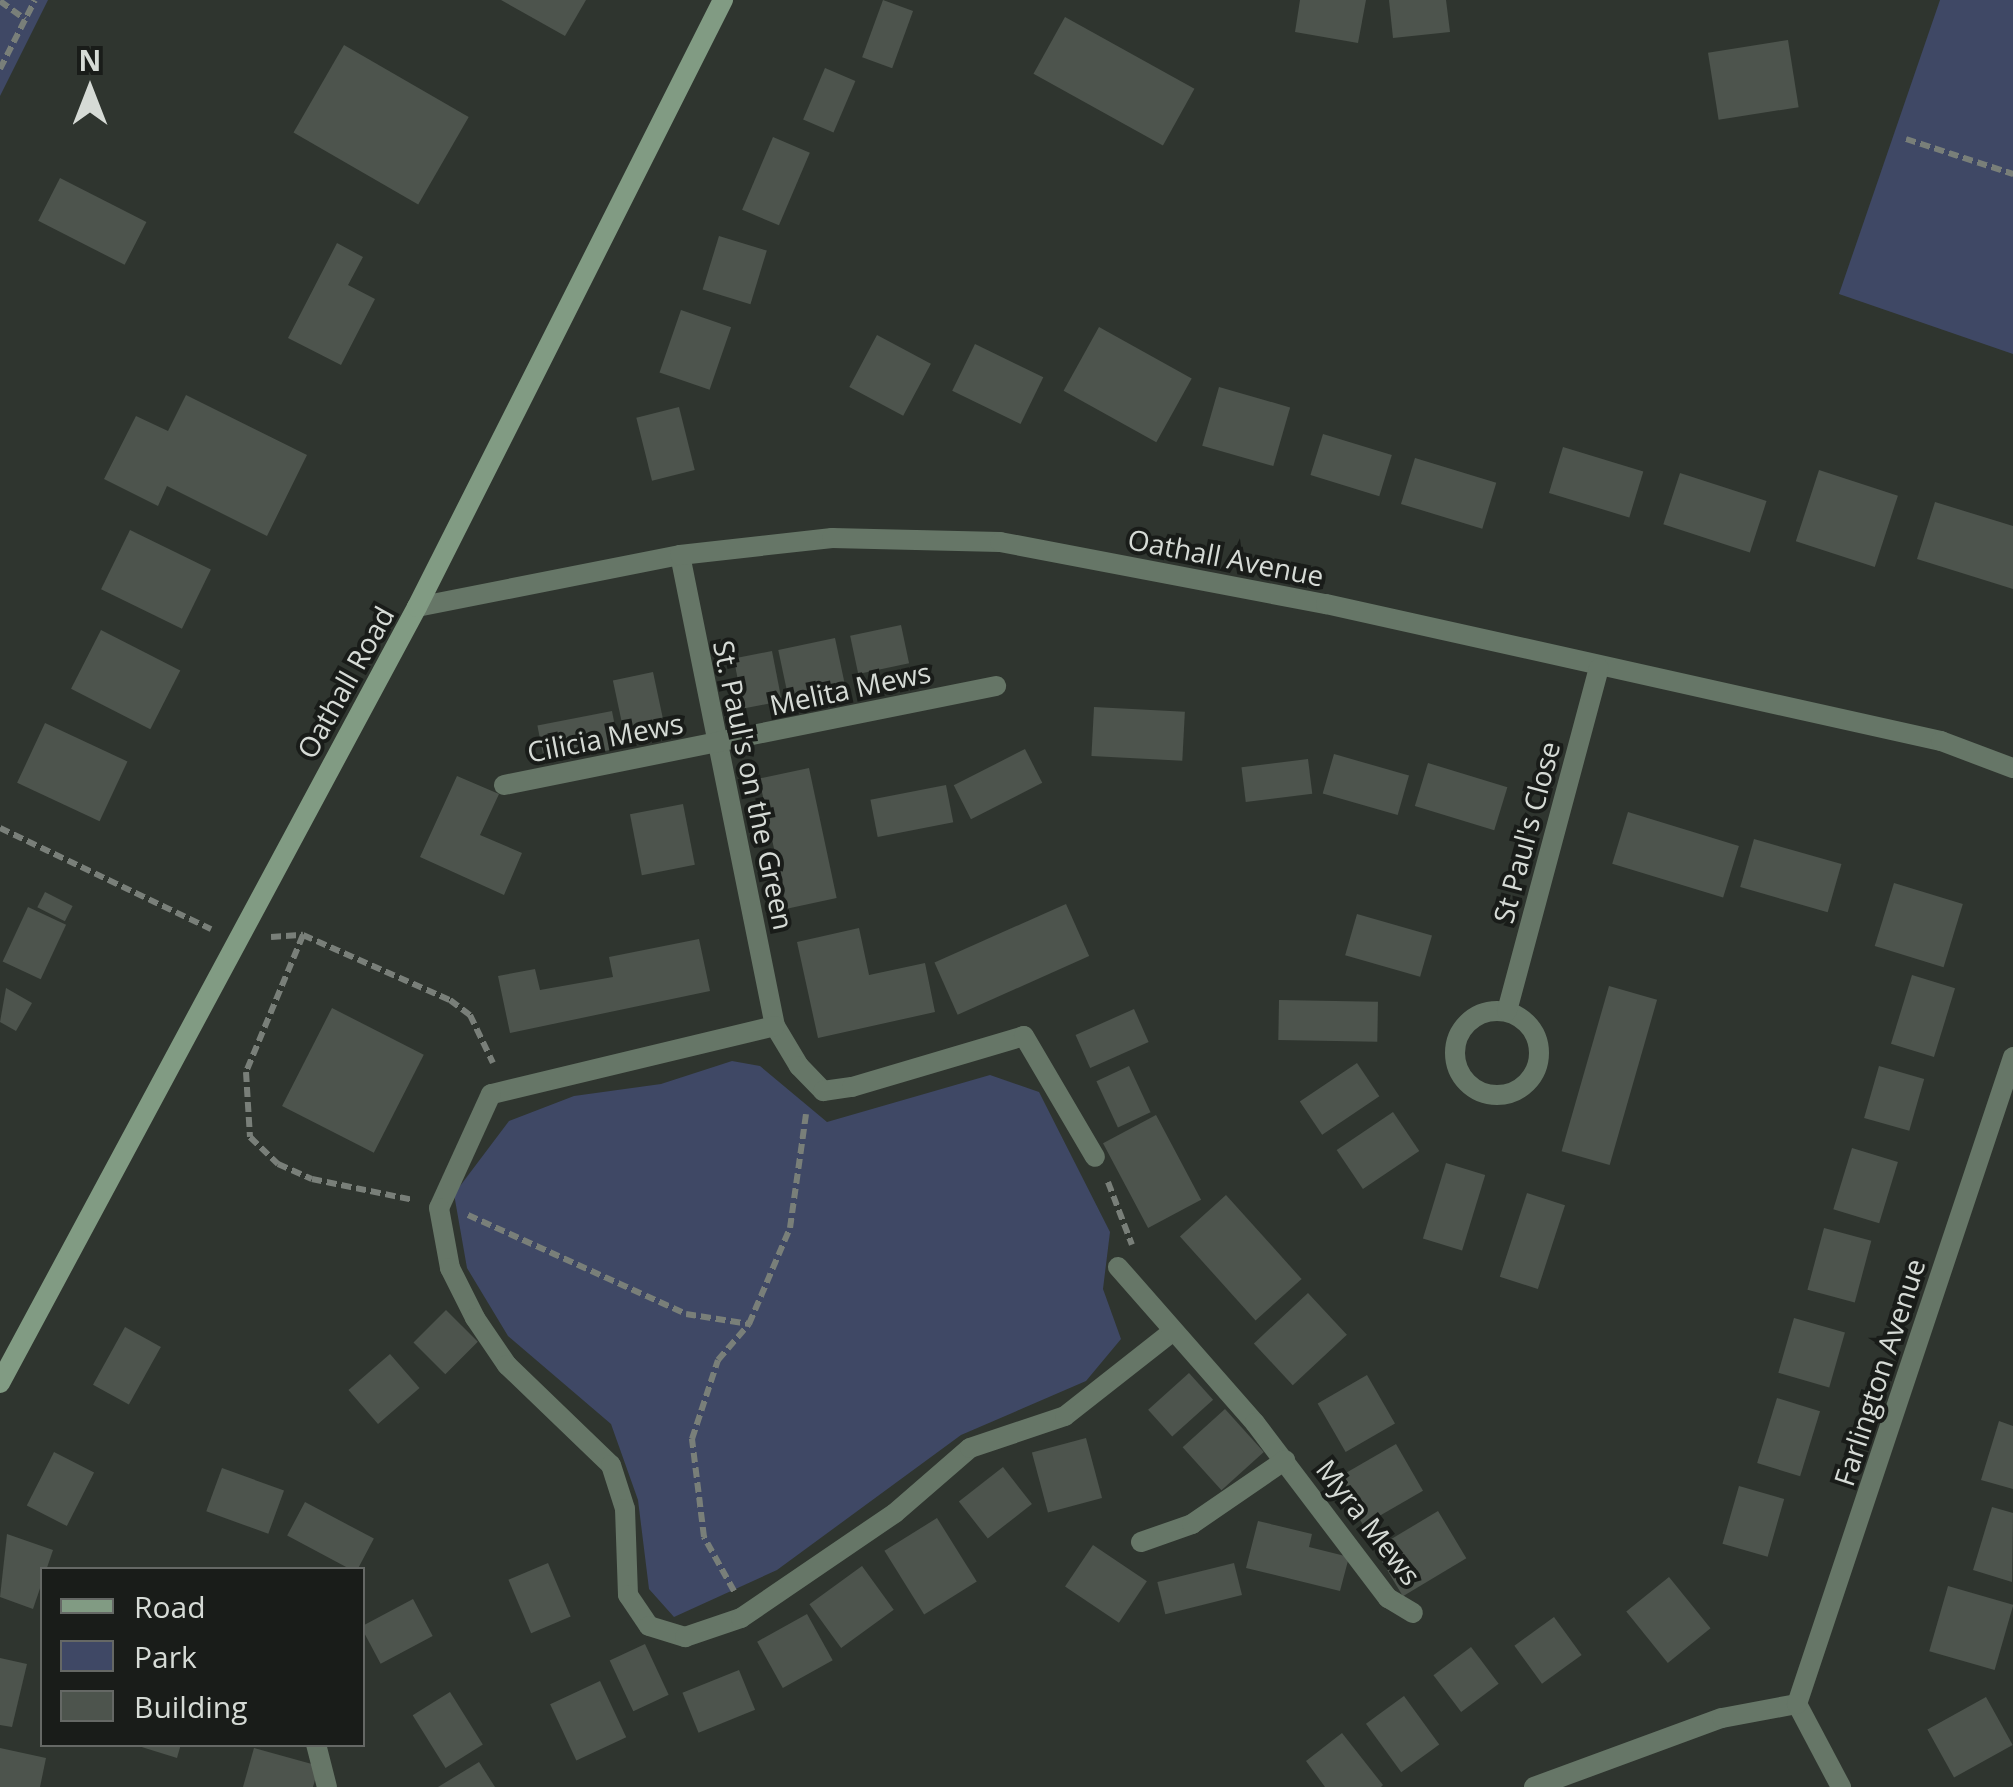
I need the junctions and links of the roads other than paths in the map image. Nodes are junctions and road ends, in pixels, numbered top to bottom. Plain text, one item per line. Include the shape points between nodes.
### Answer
1 (723, 0) edge
2 (680, 555) junction
3 (417, 607) junction
4 (1598, 668) junction
5 (996, 686) dead end
6 (716, 744) junction
7 (2013, 768) edge
8 (504, 785) dead end
9 (1507, 1011) junction
10 (776, 1026) junction
11 (2013, 1057) edge
12 (1095, 1156) road end
13 (1118, 1267) road end
14 (1172, 1331) junction
15 (0, 1383) edge
16 (1285, 1460) junction
17 (1141, 1542) dead end
18 (1413, 1613) dead end
19 (1797, 1704) junction
20 (317, 1747) edge
21 (327, 1787) edge
22 (1534, 1787) edge
23 (1841, 1787) edge

1 - 3 main road, Oathall Road
2 - 3 street, Oathall Avenue
2 - 4 street, Oathall Avenue via 832,538 1000,542
2 - 6 street, St. Paul's on the Green
3 - 15 main road, Oathall Road
4 - 7 street, Oathall Avenue via 1941,741
4 - 9 street, St Paul's Close
5 - 6 street, Melita Mews
6 - 8 street, Cilicia Mews
6 - 10 street, St. Paul's on the Green
9 - 9 street via 1532,1027 1540,1056 1528,1082 1488,1095 1457,1067 1457,1038 1477,1015
10 - 12 street, St. Paul's on the Green via 823,1091 1024,1036
10 - 14 street via 491,1094 439,1208 450,1268 507,1365 611,1465 624,1509 628,1596 650,1626 685,1638 748,1613 895,1513 970,1448 1065,1416
11 - 19 street, Farlington Avenue
13 - 14 street
14 - 16 street, Myra Mews
16 - 17 street, Myra Mews via 1192,1524
16 - 18 street, Myra Mews via 1388,1598
19 - 22 street via 1722,1718
19 - 23 street
20 - 21 street

